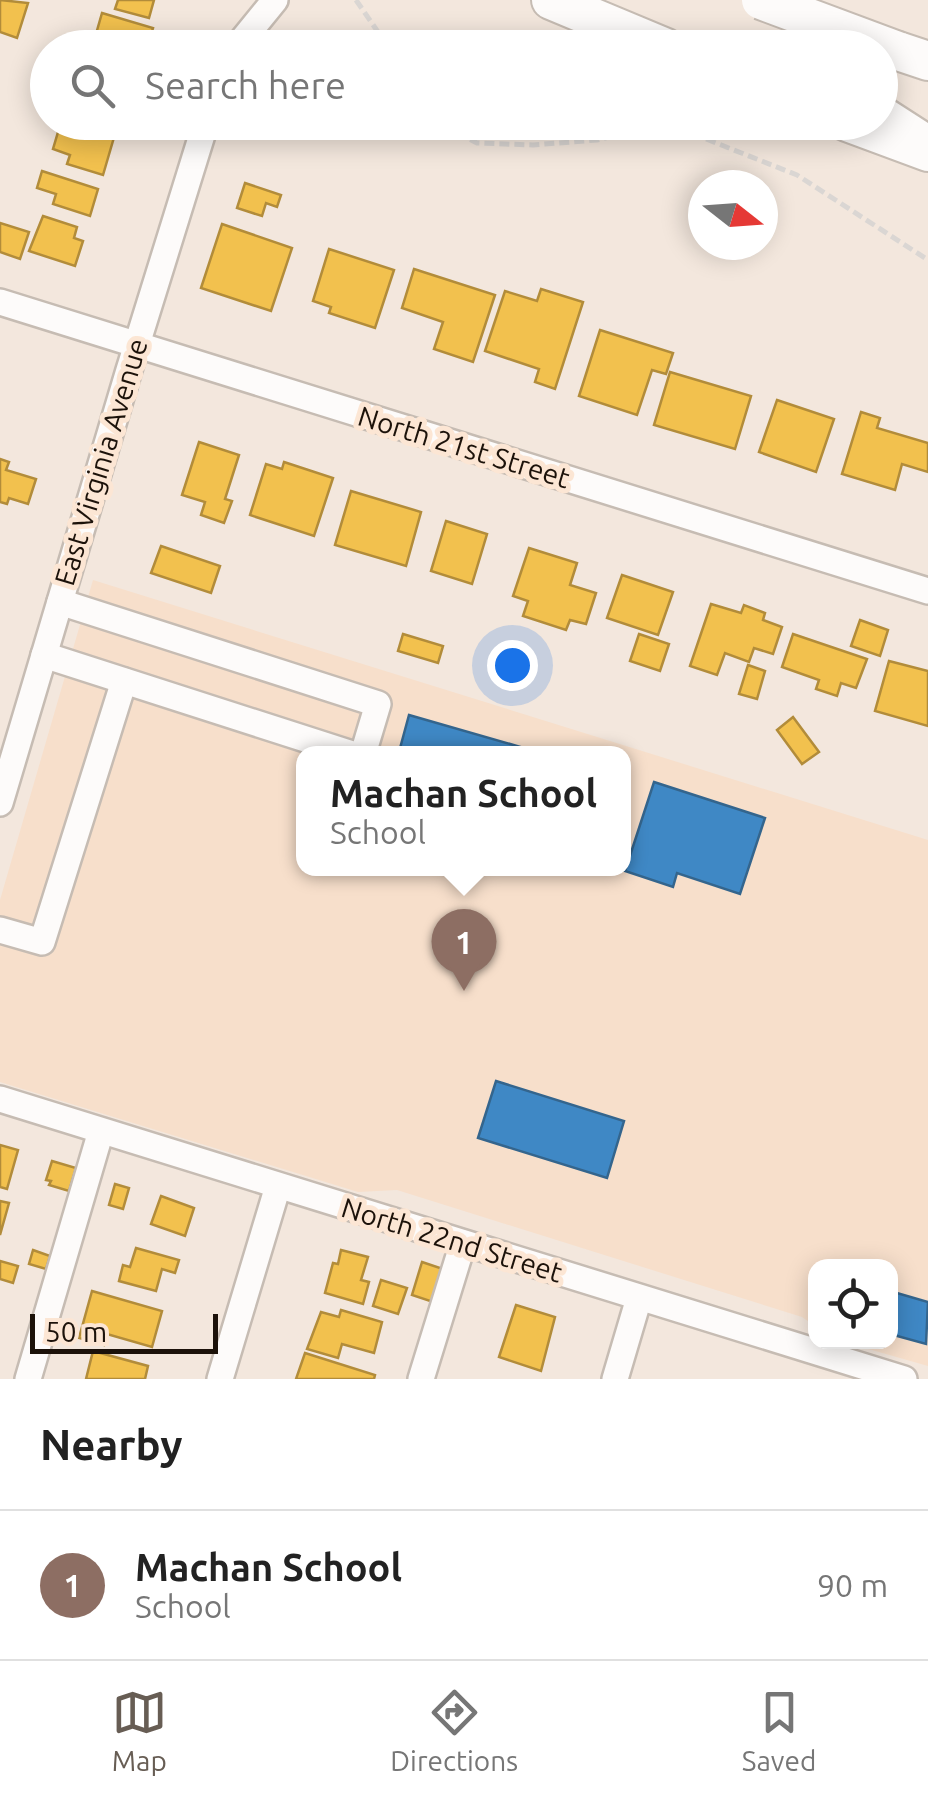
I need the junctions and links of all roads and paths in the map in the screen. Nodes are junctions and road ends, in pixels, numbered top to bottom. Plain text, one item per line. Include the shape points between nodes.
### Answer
1 (275, 0) edge
2 (356, 0) edge
3 (551, 0) edge
4 (761, 0) edge
5 (792, 0) edge
6 (251, 30) edge
7 (377, 30) edge
8 (623, 30) edge
9 (812, 30) edge
10 (842, 30) edge
11 (898, 119) edge
12 (928, 138) edge
13 (200, 140) edge
14 (471, 140) edge
15 (597, 140) edge
16 (709, 140) edge
17 (896, 140) edge
18 (928, 152) edge
19 (928, 260) edge
20 (0, 302) edge
21 (136, 344) junction
22 (928, 591) edge
23 (60, 602) junction
24 (44, 656) junction
25 (124, 681) junction
26 (327, 746) edge
27 (365, 746) edge
28 (0, 804) edge
29 (0, 930) edge
30 (0, 1099) edge
31 (102, 1131) junction
32 (278, 1186) junction
33 (463, 1243) junction
34 (639, 1298) junction
35 (28, 1379) edge
36 (220, 1379) edge
37 (421, 1379) edge
38 (615, 1379) edge
39 (904, 1379) edge

1 - 6 street
2 - 7 path
3 - 8 highway
4 - 10 highway, bridge
5 - 9 street
11 - 12 street
13 - 21 street, East Virginia Avenue
14 - 15 path
16 - 19 path via 797,174
17 - 18 highway
20 - 21 street, North 21st Street
21 - 22 street, North 21st Street
21 - 23 street, East Virginia Avenue
23 - 24 street, East Virginia Avenue
23 - 27 street via 378,704
24 - 25 street
24 - 28 street, East Virginia Avenue
25 - 26 street
25 - 29 street via 42,942
30 - 31 street, North 22nd Street
31 - 32 street, North 22nd Street
31 - 35 street
32 - 33 street, North 22nd Street
32 - 36 street
33 - 34 street, North 22nd Street
33 - 37 street
34 - 38 street
34 - 39 street, North 22nd Street

